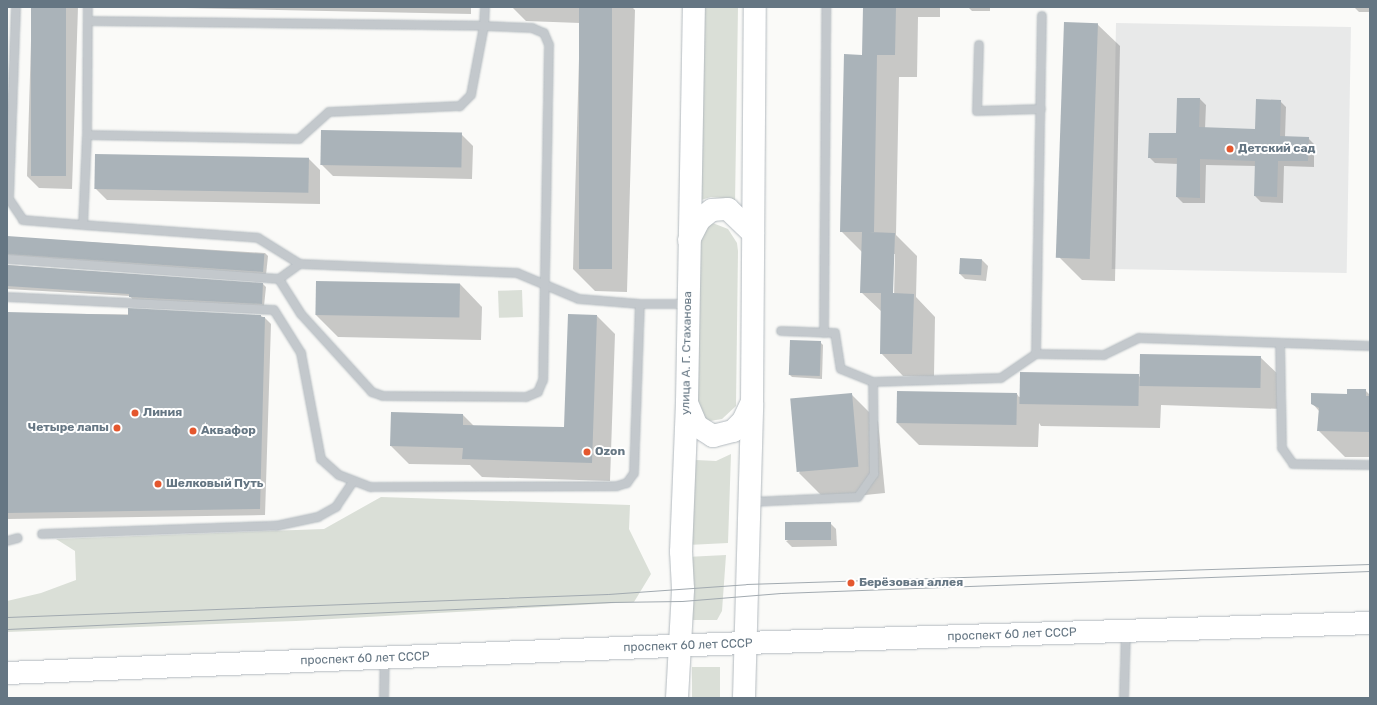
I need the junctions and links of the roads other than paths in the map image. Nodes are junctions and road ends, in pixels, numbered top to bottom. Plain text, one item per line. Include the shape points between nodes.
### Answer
1 (16, 7) edge
2 (88, 7) edge
3 (485, 7) edge
4 (694, 7) edge
5 (755, 7) edge
6 (826, 7) edge
7 (1042, 16) dead end
8 (88, 21) junction
9 (484, 26) junction
10 (979, 45) dead end
11 (1041, 109) junction
12 (86, 135) junction
13 (83, 225) junction
14 (753, 233) junction
15 (689, 241) junction
16 (7, 259) edge
17 (300, 264) junction
18 (279, 279) junction
19 (544, 284) junction
20 (7, 297) edge
21 (640, 304) junction
22 (688, 304) junction
23 (781, 331) dead end
24 (824, 333) junction
25 (1280, 343) junction
26 (1370, 346) edge
27 (1036, 354) junction
28 (873, 382) junction
29 (687, 402) junction
30 (752, 403) junction
31 (1370, 465) edge
32 (354, 482) junction
33 (749, 502) junction
34 (42, 534) dead end
35 (18, 538) dead end
36 (7, 541) edge
37 (1370, 623) edge
38 (1126, 631) junction
39 (746, 644) junction
40 (678, 647) junction
41 (385, 658) junction
42 (7, 673) edge
43 (384, 698) edge
44 (677, 698) edge
45 (744, 698) edge
46 (1124, 698) edge

1 - 13 lane via 9,199 23,220
2 - 8 lane
3 - 9 lane
4 - 15 main road, улица А. Г. Стаханова
5 - 14 main road
6 - 24 lane
7 - 11 lane
8 - 9 lane
8 - 12 lane
9 - 12 lane via 470,95 460,106 329,112 299,139
9 - 19 lane via 539,29 548,39
10 - 11 lane via 977,111
11 - 27 lane
12 - 13 lane
13 - 17 lane via 258,238
14 - 15 main road via 728,208 712,210 699,220
14 - 30 main road
15 - 22 main road, улица А. Г. Стаханова
16 - 18 lane
17 - 18 lane
17 - 19 lane via 505,271 517,272
18 - 19 lane via 301,314 364,386 383,396 526,397 538,392 543,380
19 - 21 lane via 579,299
20 - 32 lane via 274,310 301,353 322,459 327,467
21 - 22 lane
21 - 32 lane via 634,473 627,483 617,486 371,487
22 - 29 main road, улица А. Г. Стаханова
23 - 24 lane
24 - 28 lane via 835,334 841,369
25 - 26 lane
25 - 27 lane via 1139,338 1104,355
25 - 31 lane via 1282,448 1293,464
27 - 28 lane via 1001,378
28 - 33 lane via 874,474 858,497
29 - 30 main road via 697,426 713,436 733,431 743,420
29 - 40 main road, улица А. Г. Стаханова via 681,552 683,589
30 - 33 main road
32 - 34 lane via 336,507 318,517 276,526
33 - 39 main road
35 - 36 lane
37 - 38 main road, проспект 60 лет СССР
38 - 39 main road, проспект 60 лет СССР
38 - 46 lane
39 - 40 main road, проспект 60 лет СССР
39 - 45 main road
40 - 41 main road, проспект 60 лет СССР
40 - 44 main road, улица А. Г. Стаханова
41 - 42 main road, проспект 60 лет СССР
41 - 43 lane

